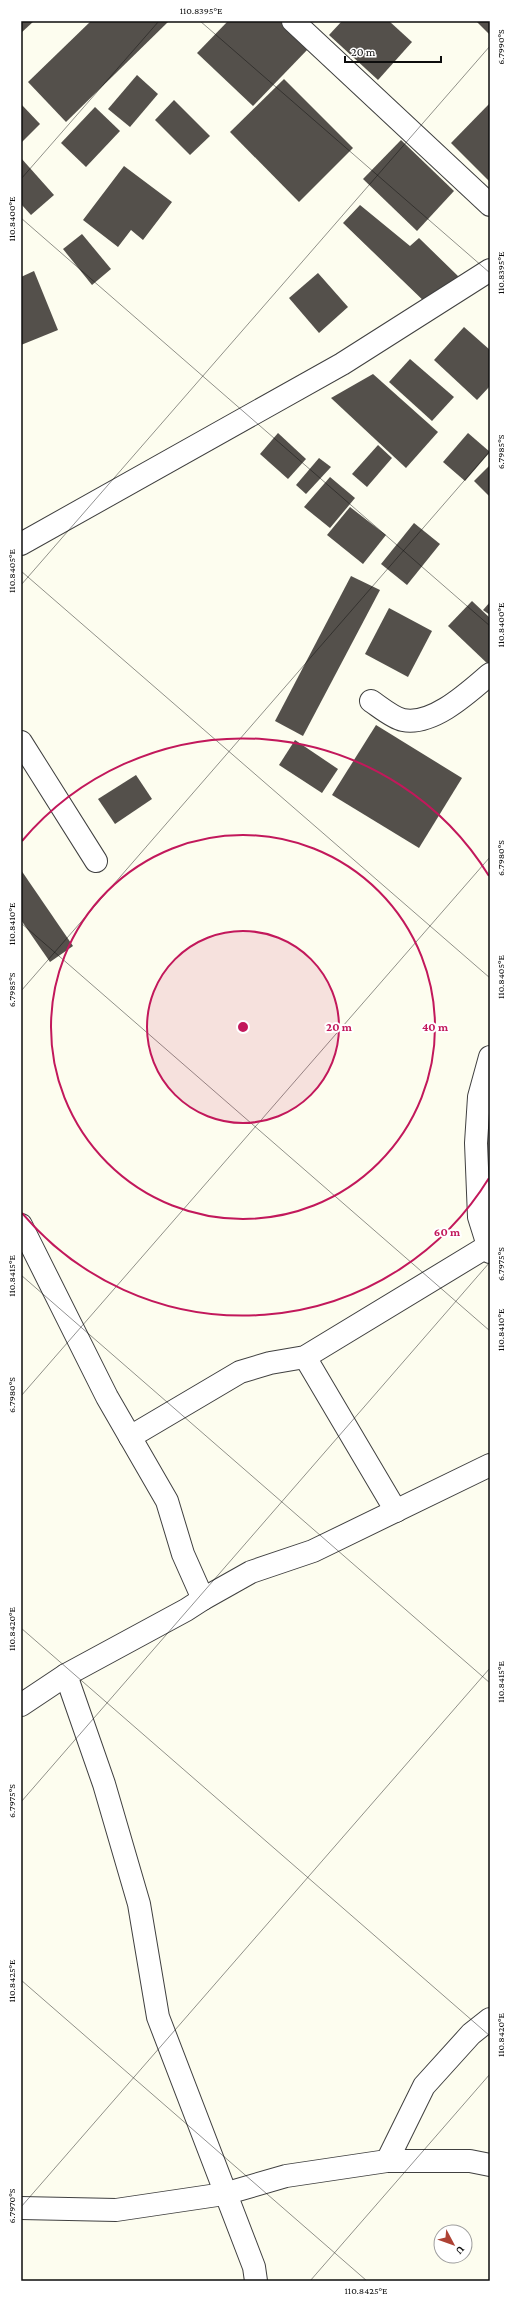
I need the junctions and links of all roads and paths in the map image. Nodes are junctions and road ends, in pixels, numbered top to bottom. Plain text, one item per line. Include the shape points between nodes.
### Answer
1 (293, 21) edge
2 (490, 205) edge
3 (490, 270) edge
4 (21, 544) edge
5 (490, 674) edge
6 (372, 701) dead end
7 (21, 742) edge
8 (96, 861) dead end
9 (490, 1057) edge
10 (21, 1225) edge
11 (489, 1249) edge
12 (305, 1357) junction
13 (130, 1438) junction
14 (490, 1465) edge
15 (396, 1511) junction
16 (203, 1599) junction
17 (66, 1675) junction
18 (21, 1705) edge
19 (490, 2019) edge
20 (387, 2161) junction
21 (490, 2165) edge
22 (224, 2194) junction
23 (21, 2208) edge
24 (256, 2281) edge

1 - 2 street
3 - 4 street via 342,364
5 - 6 street via 461,698 424,720 402,720
7 - 8 street
9 - 11 street via 479,1097 476,1143 479,1218
10 - 13 street
11 - 12 street
12 - 13 street via 270,1363 240,1372
12 - 15 street
13 - 16 street via 167,1501 183,1554
14 - 15 street
15 - 16 street via 313,1552 251,1572
16 - 17 street
17 - 18 street
17 - 22 street via 104,1784 139,1904 158,2017
19 - 20 street via 471,2034 424,2086
20 - 21 street via 470,2161
20 - 22 street via 286,2176
22 - 23 street via 116,2210
22 - 24 street via 254,2267

